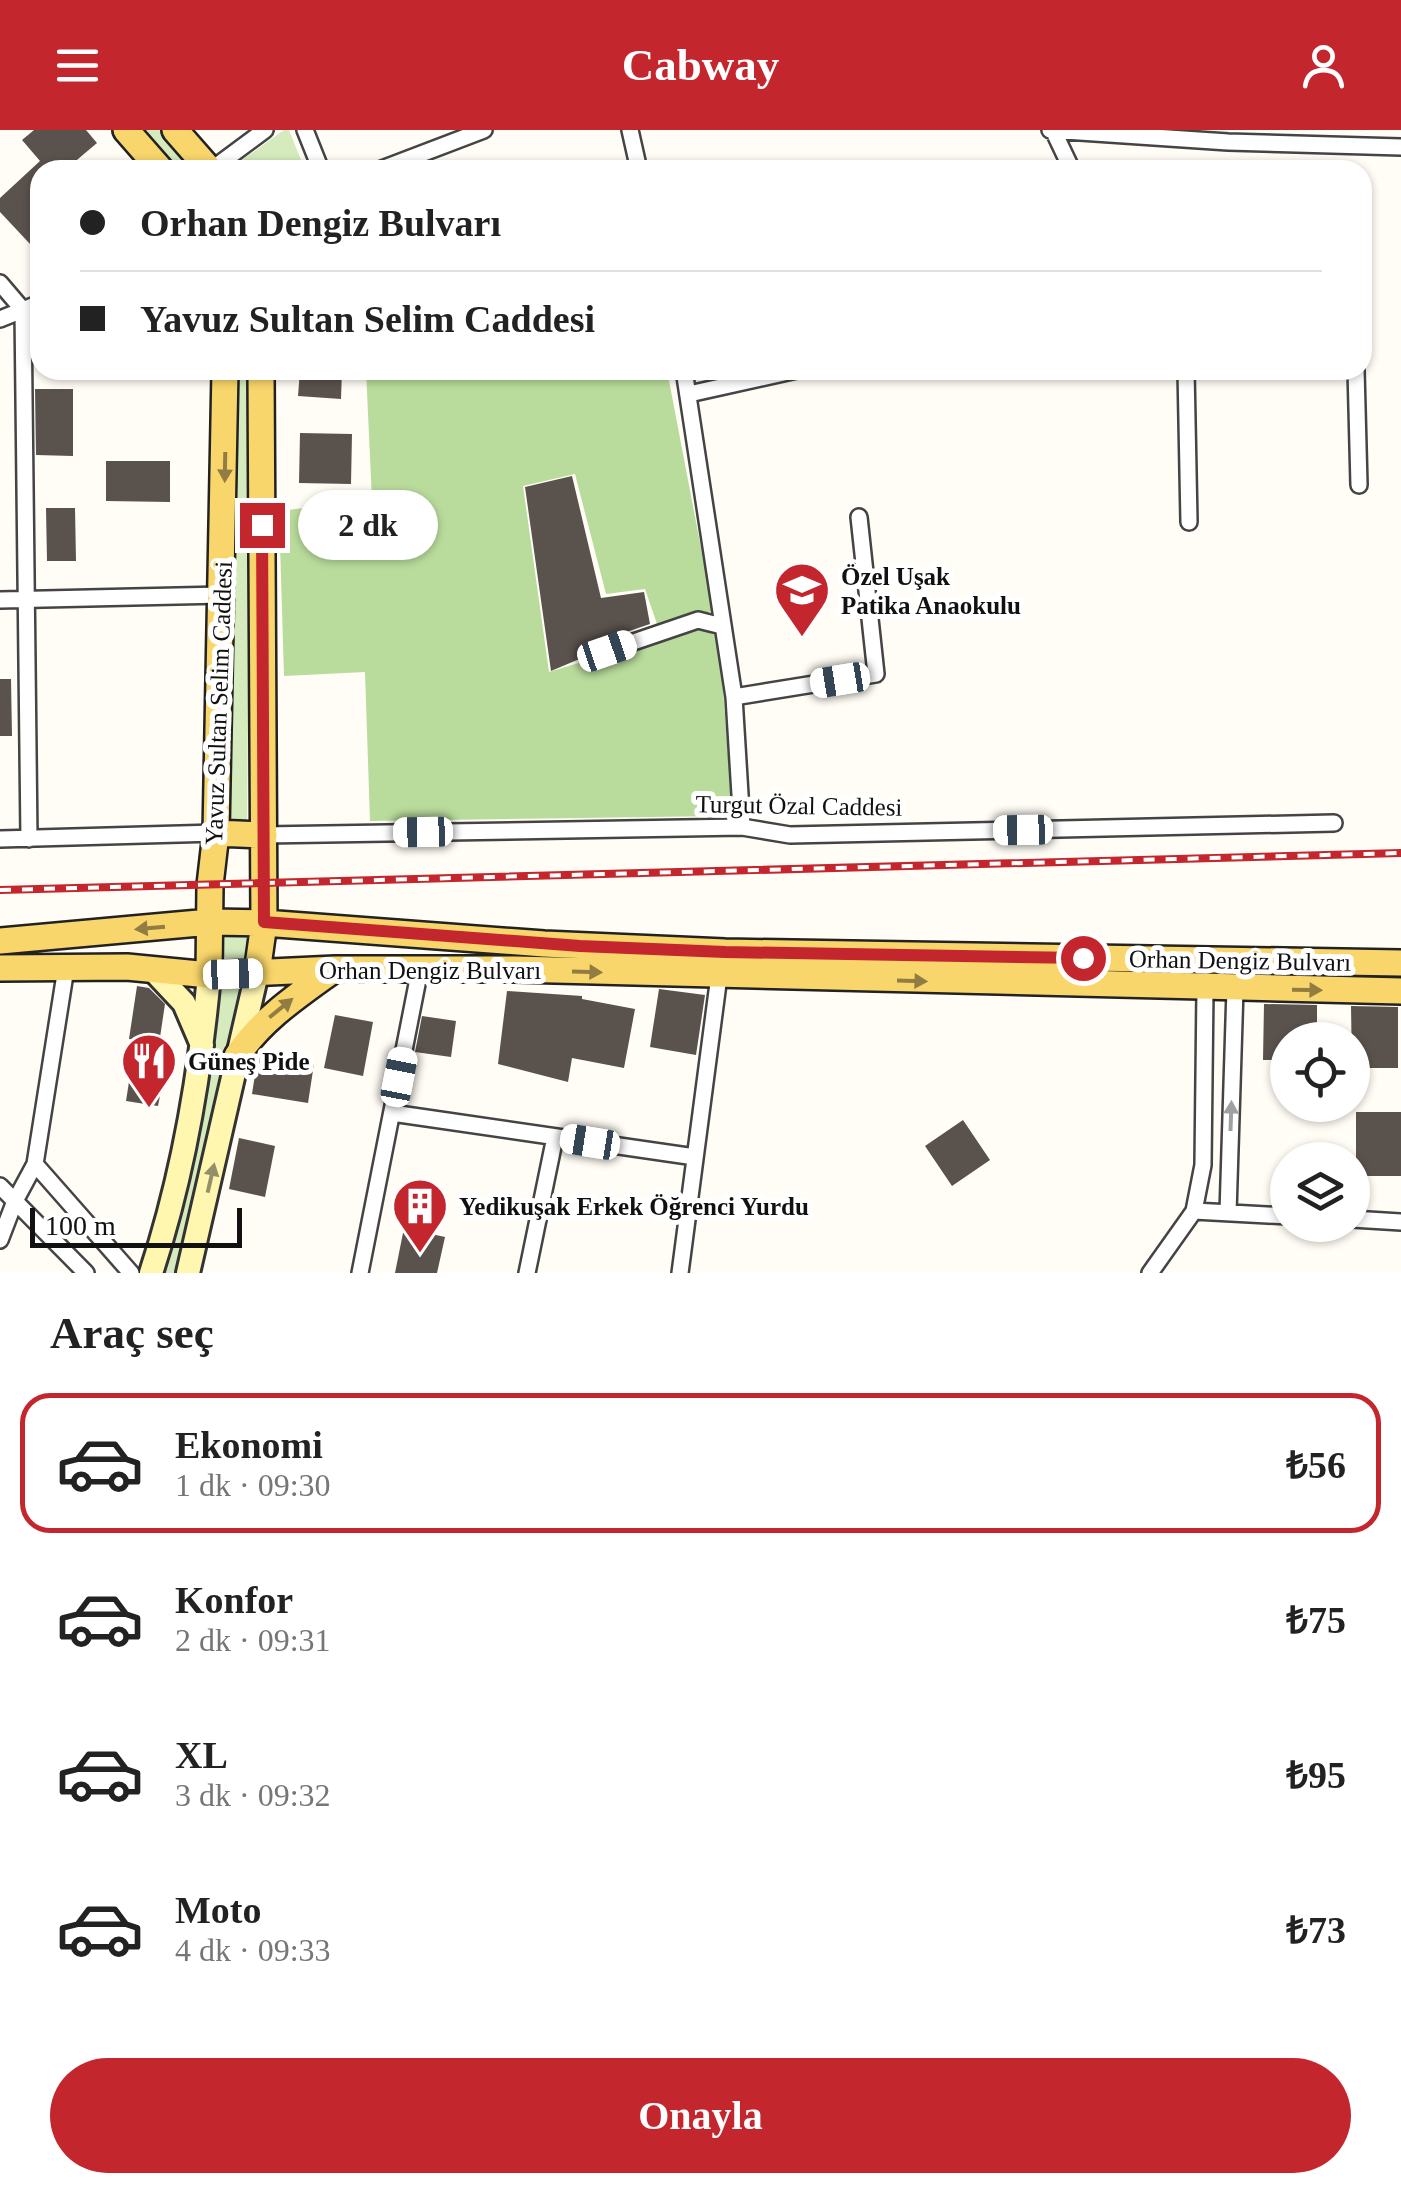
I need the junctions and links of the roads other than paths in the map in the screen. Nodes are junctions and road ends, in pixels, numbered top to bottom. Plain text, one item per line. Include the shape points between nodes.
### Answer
1 (126, 130) edge
2 (175, 130) edge
3 (265, 130) edge
4 (305, 130) edge
5 (630, 130) edge
6 (1052, 130) edge
7 (479, 131) edge
8 (1228, 136) edge
9 (1357, 137) edge
10 (1401, 146) edge
11 (152, 160) edge
12 (202, 160) edge
13 (224, 160) edge
14 (317, 160) edge
15 (405, 160) edge
16 (638, 160) edge
17 (1067, 160) edge
18 (0, 283) edge
19 (30, 307) edge
20 (24, 310) junction
21 (0, 319) edge
22 (225, 380) edge
23 (262, 380) edge
24 (686, 380) edge
25 (752, 380) edge
26 (1186, 380) edge
27 (1356, 380) edge
28 (689, 394) junction
29 (1358, 485) dead end
30 (860, 517) dead end
31 (1190, 522) dead end
32 (222, 595) junction
33 (25, 599) junction
34 (0, 600) edge
35 (722, 626) junction
36 (607, 651) dead end
37 (734, 697) junction
38 (1334, 823) dead end
39 (742, 827) junction
40 (216, 833) junction
41 (264, 835) junction
42 (0, 839) edge
43 (29, 839) junction
44 (210, 922) junction
45 (264, 922) junction
46 (0, 941) edge
47 (1401, 963) edge
48 (0, 968) edge
49 (66, 968) junction
50 (334, 969) junction
51 (420, 969) junction
52 (153, 970) junction
53 (257, 973) junction
54 (210, 975) junction
55 (719, 976) junction
56 (1205, 988) junction
57 (1235, 989) junction
58 (1401, 991) edge
59 (203, 1048) junction
60 (236, 1056) junction
61 (392, 1113) junction
62 (556, 1137) junction
63 (695, 1158) junction
64 (34, 1164) junction
65 (0, 1186) edge
66 (15, 1201) junction
67 (1194, 1211) junction
68 (1228, 1213) junction
69 (1270, 1215) edge
70 (1370, 1220) edge
71 (1401, 1222) edge
72 (0, 1240) edge
73 (86, 1273) edge
74 (131, 1273) edge
75 (151, 1273) edge
76 (188, 1273) edge
77 (360, 1273) edge
78 (526, 1273) edge
79 (680, 1273) edge
80 (1150, 1273) edge

1 - 11 main road
2 - 12 main road
3 - 13 street
4 - 14 street
5 - 16 street
6 - 8 street
6 - 17 street
7 - 15 street
8 - 9 street
9 - 10 street
18 - 20 street
19 - 20 street
20 - 21 street
20 - 33 street
22 -> 32 main road, Yavuz Sultan Selim Caddesi
23 - 41 main road, Yavuz Sultan Selim Caddesi
24 - 28 street
25 - 28 street
26 - 31 street
27 - 29 street
28 - 35 street
30 - 37 street via 876,674
32 - 33 street
32 - 40 main road, Yavuz Sultan Selim Caddesi
33 - 34 street
33 - 43 street
35 - 36 street via 698,620
35 - 37 street
37 - 39 street
38 - 39 street, Turgut Özal Caddesi via 790,835
39 - 41 street, Turgut Özal Caddesi
40 - 41 main road
40 - 43 street
40 - 44 main road, Yavuz Sultan Selim Caddesi
41 - 45 main road, Yavuz Sultan Selim Caddesi
42 - 43 street
44 - 45 main road, Orhan Dengiz Bulvarı
44 -> 46 main road, Orhan Dengiz Bulvarı
44 - 54 main road, Yavuz Sultan Selim Caddesi
45 - 47 main road, Orhan Dengiz Bulvarı via 725,952
45 - 53 main road, Yavuz Sultan Selim Caddesi
48 - 49 main road, Orhan Dengiz Bulvarı
49 - 52 main road, Orhan Dengiz Bulvarı
49 - 64 street
50 - 51 main road, Orhan Dengiz Bulvarı
50 - 53 main road, Orhan Dengiz Bulvarı
60 -> 50 main road via 252,1033
51 -> 55 main road, Orhan Dengiz Bulvarı
51 - 61 street
52 - 54 main road, Orhan Dengiz Bulvarı
52 - 59 street via 184,1002
53 - 54 main road, Orhan Dengiz Bulvarı
53 - 60 street
54 - 59 street
55 -> 56 main road, Orhan Dengiz Bulvarı
55 - 63 street
56 - 57 main road, Orhan Dengiz Bulvarı
56 - 67 street via 1203,1165
57 -> 58 main road, Orhan Dengiz Bulvarı
68 -> 57 street
59 - 75 street via 174,1202
76 -> 60 street
61 - 62 street
61 - 77 street
62 - 63 street
62 - 78 street
63 - 79 street
64 - 66 street
64 - 74 street
65 - 66 street
66 - 72 street
66 - 73 street
67 - 68 street
67 - 80 street
68 - 69 street
70 - 71 street

